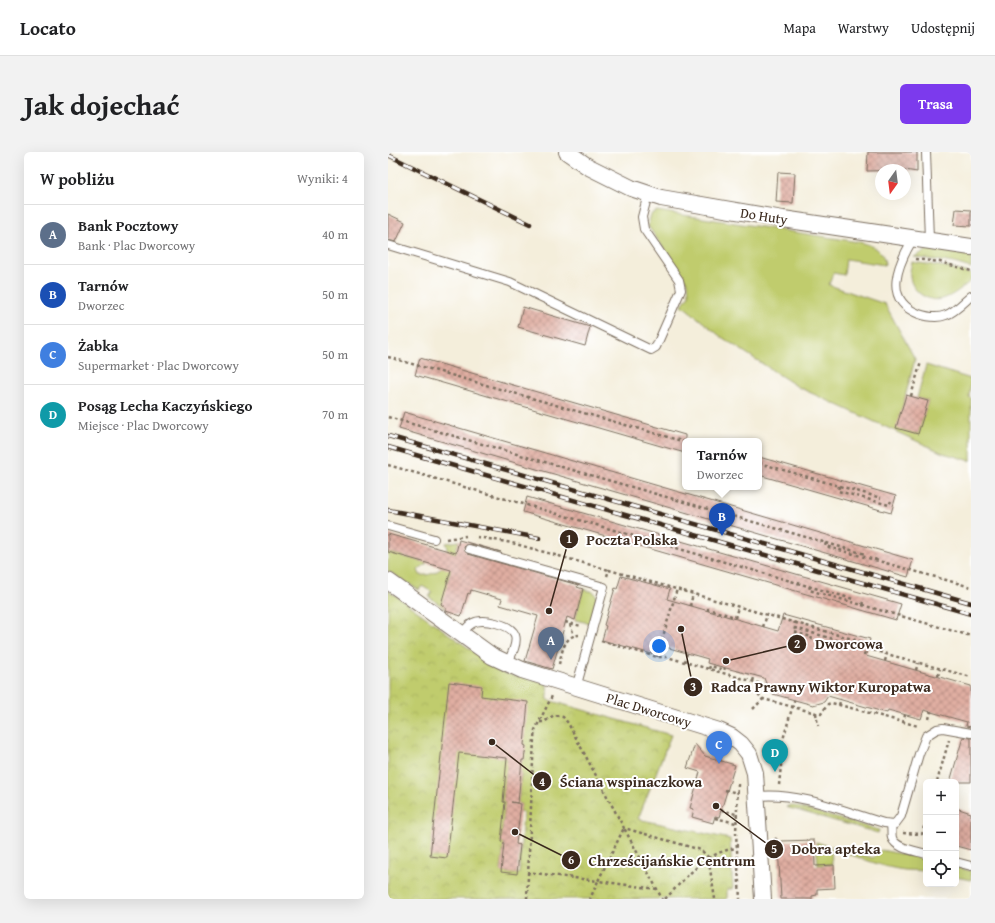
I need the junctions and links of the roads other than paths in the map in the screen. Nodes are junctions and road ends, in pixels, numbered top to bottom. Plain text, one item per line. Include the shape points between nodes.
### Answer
1 (567, 152) edge
2 (926, 152) edge
3 (648, 194) junction
4 (921, 239) junction
5 (388, 245) edge
6 (971, 247) edge
7 (971, 296) edge
8 (388, 526) edge
9 (434, 539) road end
10 (469, 549) dead end
11 (388, 581) edge
12 (462, 634) junction
13 (507, 664) junction
14 (576, 688) junction
15 (971, 733) edge
16 (758, 796) junction
17 (891, 825) junction
18 (923, 853) edge
19 (959, 863) edge
20 (971, 866) edge
21 (763, 899) edge

1 - 3 street, Do Huty via 587,166 630,188
2 - 4 lane
3 - 4 street, Do Huty via 687,204
3 - 5 lane via 642,217 644,229 679,280 681,290 656,346 651,350 510,282
4 - 6 street, Do Huty
4 - 7 lane via 903,258 897,279 897,294 905,306 932,317 948,315
8 - 9 lane
10 - 14 lane via 604,588
11 - 12 street, Plac Dworcowy
12 - 13 street, Plac Dworcowy
12 - 13 lane via 470,625 481,621 500,624 510,629 515,634 515,641
13 - 14 street, Plac Dworcowy
14 - 16 street, Plac Dworcowy via 732,737 748,754 755,773
15 - 17 lane via 944,728 926,736 900,819
16 - 17 lane via 791,796
16 - 21 street, Plac Dworcowy
17 - 18 lane via 894,842
19 - 20 lane

